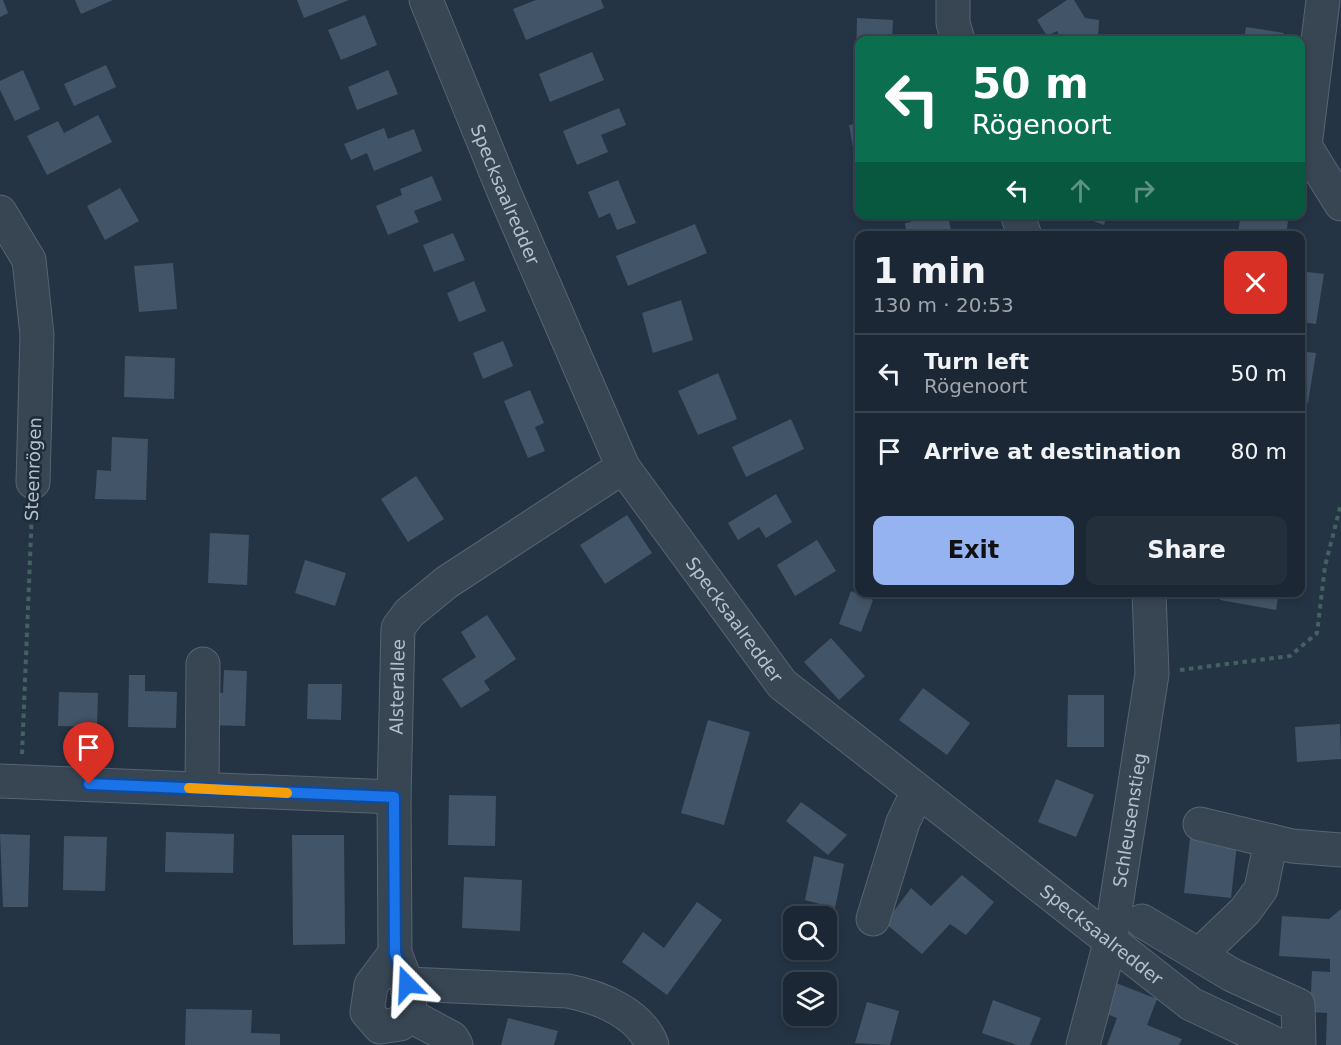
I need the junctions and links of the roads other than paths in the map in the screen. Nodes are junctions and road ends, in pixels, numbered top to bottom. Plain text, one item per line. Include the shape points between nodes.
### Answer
1 (426, 0) edge
2 (953, 0) edge
3 (1323, 0) edge
4 (957, 36) edge
5 (1341, 204) edge
6 (0, 212) edge
7 (623, 467) junction
8 (33, 482) road end
9 (1149, 597) edge
10 (203, 664) dead end
11 (0, 781) edge
12 (202, 789) junction
13 (918, 791) junction
14 (394, 797) junction
15 (1200, 824) dead end
16 (1271, 841) junction
17 (1341, 850) edge
18 (873, 919) dead end
19 (1142, 921) dead end
20 (1110, 943) junction
21 (395, 953) junction
22 (1199, 955) junction
23 (407, 999) junction
24 (456, 1045) edge
25 (652, 1045) edge
26 (1083, 1045) edge
27 (1278, 1045) edge
28 (1299, 1045) edge

1 - 7 street, Specksaalredder
2 - 4 street
3 - 5 street via 1305,146
6 - 8 street, Steenrögen via 29,260 37,335
7 - 13 street, Specksaalredder via 782,684
7 - 14 street, Alsterallee via 447,582 398,628
9 - 20 street, Schleusenstieg via 1152,674
10 - 12 street
11 - 12 street
12 - 14 street
13 - 18 street via 903,822
13 - 20 street, Specksaalredder
14 - 21 street, Alsterallee
15 - 16 street
16 - 17 street
16 - 22 street via 1261,889 1245,911
19 - 22 street
20 - 26 street, Schleusenstieg
20 - 27 street, Specksaalredder via 1191,1004
21 - 23 street, Alsterallee
21 - 23 street via 371,985 367,1012 380,1027 400,1024
22 - 28 street via 1298,1005
23 - 24 street
23 - 25 street via 568,990 588,995 627,1015

